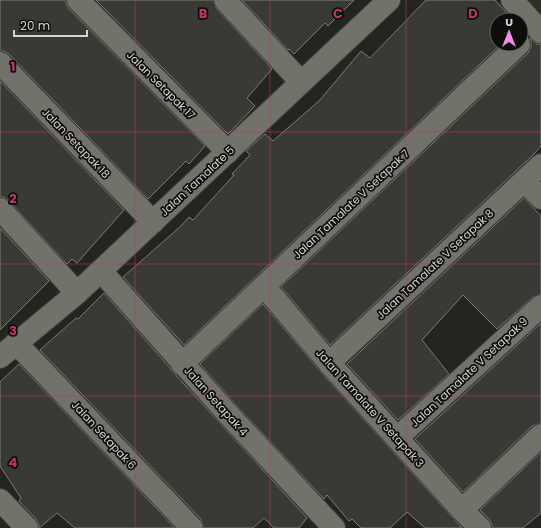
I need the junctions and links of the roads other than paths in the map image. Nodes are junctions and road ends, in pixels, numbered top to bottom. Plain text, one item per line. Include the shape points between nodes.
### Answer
1 (78, 0) edge
2 (225, 0) edge
3 (512, 0) edge
4 (376, 4) edge
5 (539, 30) edge
6 (529, 37) edge
7 (511, 52) edge
8 (0, 63) edge
9 (300, 82) junction
10 (228, 152) junction
11 (541, 165) edge
12 (524, 181) junction
13 (541, 198) edge
14 (0, 209) edge
15 (153, 222) junction
16 (101, 271) junction
17 (264, 286) junction
18 (77, 293) junction
19 (541, 306) edge
20 (8, 350) edge
21 (329, 363) junction
22 (182, 364) junction
23 (541, 436) edge
24 (397, 438) junction
25 (0, 500) edge
26 (462, 510) junction
27 (27, 528) edge
28 (192, 528) edge
29 (334, 528) edge
30 (480, 528) edge

1 - 10 street, Jalan Setapak 17
2 - 9 street
3 - 5 street
4 - 9 street, Jalan Tamalate 5
5 - 6 street
7 - 17 street, Jalan Tamalate V Setapak 7
8 - 15 street, Jalan Setapak 18
9 - 10 street, Jalan Tamalate 5
10 - 15 street, Jalan Tamalate 5
11 - 12 street, Jalan Tamalate V Setapak 8
12 - 13 street
12 - 21 street, Jalan Tamalate V Setapak 8
14 - 18 street
15 - 16 street, Jalan Tamalate 5
16 - 18 street, Jalan Tamalate 5
16 - 22 street, Jalan Setapak 4
17 - 21 street, Jalan Tamalate V Setapak 3
17 - 22 street, Jalan Tamalate V Setapak 7
18 - 20 street, Jalan Tamalate 5
19 - 24 street, Jalan Tamalate V Setapak 9
20 - 28 street, Jalan Setapak 6
21 - 24 street, Jalan Tamalate V Setapak 3
22 - 29 street, Jalan Setapak 4
23 - 26 street
24 - 26 street, Jalan Tamalate V Setapak 3
25 - 27 street
26 - 30 street, Jalan Tamalate V Setapak 3

